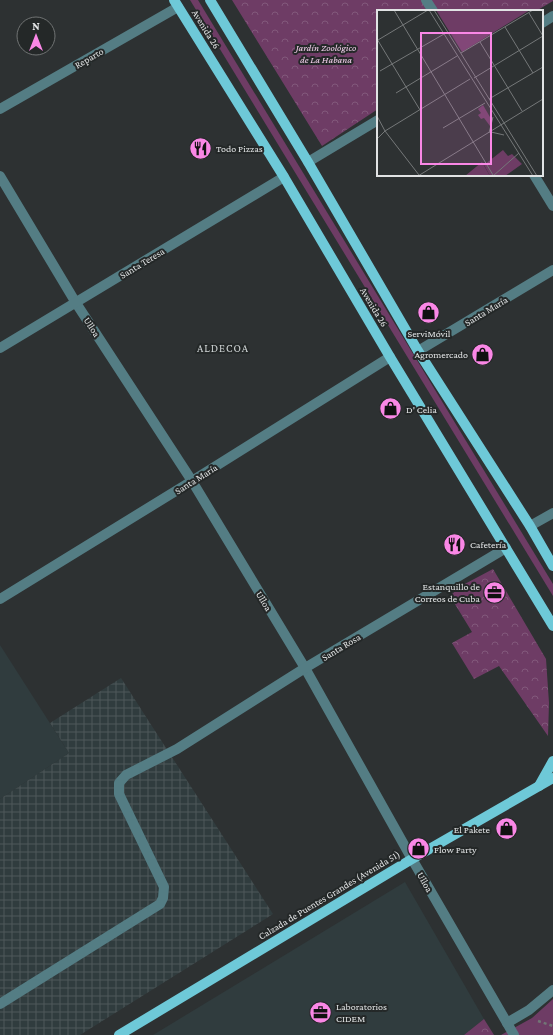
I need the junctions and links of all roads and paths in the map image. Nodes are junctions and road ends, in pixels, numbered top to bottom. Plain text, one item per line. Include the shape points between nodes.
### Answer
1 (210, 0) edge
2 (426, 0) edge
3 (176, 3) edge
4 (432, 10) edge
5 (553, 16) edge
6 (543, 22) edge
7 (0, 109) edge
8 (377, 121) edge
9 (308, 162) junction
10 (0, 176) edge
11 (535, 176) edge
12 (284, 177) junction
13 (553, 206) edge
14 (553, 270) edge
15 (76, 303) junction
16 (0, 348) edge
17 (418, 351) junction
18 (390, 357) junction
19 (192, 481) junction
20 (553, 513) edge
21 (530, 526) junction
22 (506, 548) junction
23 (553, 566) edge
24 (0, 599) edge
25 (553, 626) edge
26 (305, 668) junction
27 (553, 761) edge
28 (553, 778) edge
29 (553, 783) edge
30 (539, 787) junction
31 (412, 858) junction
32 (553, 990) edge
33 (0, 1004) edge
34 (507, 1023) junction
35 (119, 1035) edge
36 (514, 1035) edge

1 - 9 main road, Avenida 26
2 - 4 street
3 - 7 street, Reparto
3 - 12 main road, Avenida 26
5 - 6 street
8 - 9 street
9 - 17 main road, Avenida 26
10 - 15 street, Ulloa
11 - 13 street
12 - 15 street, Santa Teresa
12 - 18 main road, Avenida 26
14 - 17 street, Santa María
15 - 16 street, Santa Teresa
15 - 19 street, Ulloa
17 - 21 main road, Avenida 26
18 - 19 street, Santa María
18 - 22 main road, Avenida 26
19 - 24 street, Santa María
19 - 26 street, Ulloa
20 - 21 street
21 - 23 main road, Avenida 26
22 - 25 main road, Avenida 26
22 - 26 street, Santa Rosa
26 - 31 street, Ulloa
26 - 33 street, Santa Rosa via 177,749 126,775 118,783 118,794 164,887 164,898 160,904
27 - 30 main road
28 - 30 main road, Calzada de Puentes Grandes (Avenida 51)
29 - 30 main road
30 - 31 main road, Calzada de Puentes Grandes (Avenida 51)
31 - 34 street, Ulloa
31 - 35 main road, Calzada de Puentes Grandes (Avenida 51)
32 - 34 street via 529,1010
34 - 36 street, Ulloa

